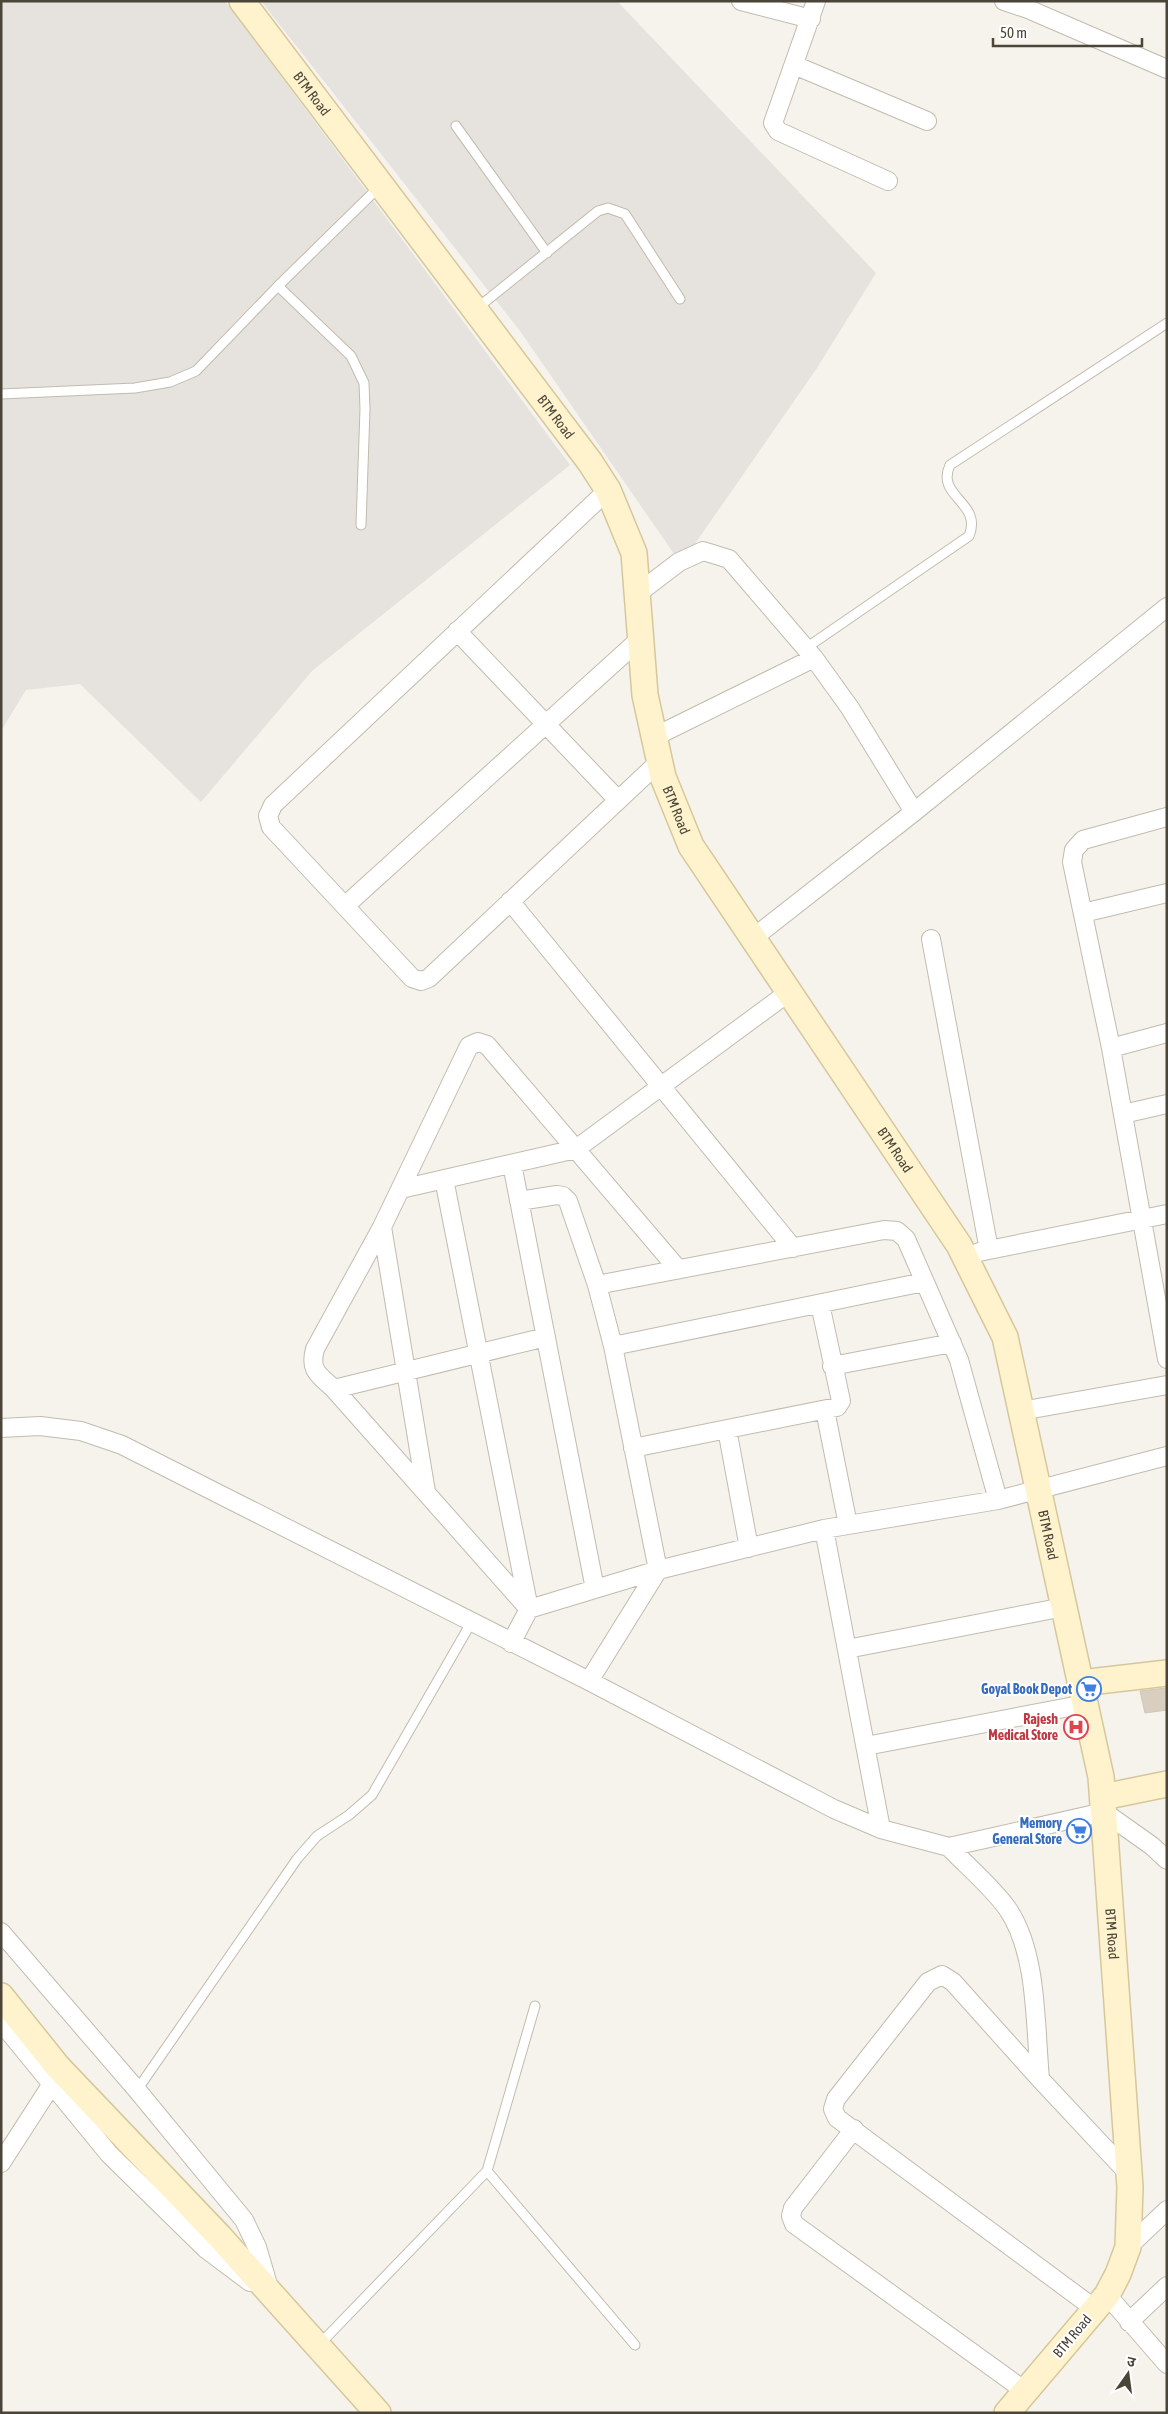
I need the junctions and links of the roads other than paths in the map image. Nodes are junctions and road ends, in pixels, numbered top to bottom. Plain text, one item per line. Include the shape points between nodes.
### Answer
1 (242, 1) edge
2 (742, 1) edge
3 (816, 1) edge
4 (1004, 1) edge
5 (1029, 5) edge
6 (811, 19) junction
7 (1165, 63) edge
8 (794, 65) junction
9 (928, 121) dead end
10 (456, 126) dead end
11 (888, 182) dead end
12 (382, 184) junction
13 (546, 253) junction
14 (278, 286) junction
15 (680, 299) dead end
16 (476, 310) junction
17 (1167, 323) edge
18 (1, 394) edge
19 (608, 490) junction
20 (361, 525) dead end
21 (637, 594) junction
22 (1167, 606) edge
23 (457, 632) junction
24 (640, 639) junction
25 (810, 652) junction
26 (546, 725) junction
27 (654, 737) junction
28 (660, 761) junction
29 (618, 800) junction
30 (914, 812) junction
31 (1167, 817) edge
32 (1167, 893) edge
33 (510, 901) junction
34 (346, 905) junction
35 (1083, 913) junction
36 (753, 938) junction
37 (931, 939) dead end
38 (789, 992) junction
39 (1167, 1033) edge
40 (1112, 1048) junction
41 (662, 1086) junction
42 (1167, 1104) edge
43 (1123, 1114) junction
44 (576, 1149) junction
45 (512, 1164) junction
46 (444, 1179) junction
47 (401, 1189) junction
48 (520, 1201) junction
49 (1167, 1214) edge
50 (1142, 1220) junction
51 (382, 1227) junction
52 (793, 1248) junction
53 (989, 1250) junction
54 (964, 1256) junction
55 (678, 1270) junction
56 (924, 1282) junction
57 (596, 1285) junction
58 (820, 1304) junction
59 (1163, 1314) edge
60 (546, 1338) junction
61 (952, 1343) junction
62 (613, 1346) junction
63 (479, 1354) junction
64 (1167, 1359) edge
65 (832, 1366) junction
66 (406, 1371) junction
67 (1167, 1385) edge
68 (334, 1389) junction
69 (825, 1410) junction
70 (1021, 1411) junction
71 (1, 1428) edge
72 (727, 1429) junction
73 (633, 1448) junction
74 (1167, 1456) edge
75 (1039, 1488) junction
76 (426, 1492) junction
77 (998, 1500) junction
78 (848, 1525) junction
79 (824, 1529) junction
80 (749, 1548) junction
81 (658, 1570) junction
82 (594, 1589) junction
83 (1064, 1607) junction
84 (529, 1609) junction
85 (471, 1623) junction
86 (511, 1643) junction
87 (847, 1649) junction
88 (1167, 1673) edge
89 (589, 1681) junction
90 (1083, 1694) junction
91 (866, 1746) junction
92 (1167, 1784) edge
93 (1103, 1804) junction
94 (882, 1829) junction
95 (1160, 1844) edge
96 (949, 1847) junction
97 (1167, 1860) edge
98 (1, 1932) edge
99 (1, 1996) edge
100 (535, 2006) dead end
101 (1, 2022) edge
102 (1040, 2079) junction
103 (52, 2084) junction
104 (138, 2090) junction
105 (854, 2129) junction
106 (1, 2163) edge
107 (487, 2171) junction
108 (1128, 2173) junction
109 (1167, 2210) edge
110 (1128, 2247) junction
111 (1167, 2286) edge
112 (270, 2294) junction
113 (1100, 2302) junction
114 (1129, 2322) junction
115 (635, 2345) dead end
116 (318, 2346) junction
117 (1167, 2364) edge
118 (1025, 2391) junction
119 (378, 2413) edge
120 (1007, 2413) edge

1 - 12 street, BTM Road
2 - 6 street
3 - 6 street
4 - 5 street
5 - 7 street
6 - 8 street
8 - 9 street
8 - 11 street via 774,115 773,123 778,131
10 - 13 lane
12 - 14 lane
12 - 16 street, BTM Road
13 - 15 lane via 598,211 616,209 625,214
13 - 16 lane
14 - 18 lane via 196,371 170,382 135,388
14 - 20 lane via 351,356 364,383
16 - 19 street, BTM Road
17 - 25 lane via 950,465 947,484 971,516 973,526 968,536
19 - 21 street, BTM Road via 634,553
19 - 23 street
21 - 24 street, BTM Road
21 - 25 street via 679,562 703,551 729,559
22 - 30 street
23 - 26 street
23 - 34 street via 273,805 268,816 271,827
24 - 26 street
24 - 27 street, BTM Road via 645,695
25 - 27 street
25 - 30 street via 850,708
26 - 29 street
26 - 34 street
27 - 28 street, BTM Road
28 - 29 street
28 - 36 street, BTM Road via 663,777 692,846
29 - 33 street
30 - 36 street
31 - 35 street via 1083,840 1074,850 1072,862
32 - 35 street
33 - 34 street via 429,978 421,981 412,978
33 - 41 street
35 - 40 street
36 - 38 street, BTM Road
37 - 53 street
38 - 41 street
38 - 54 street, BTM Road
39 - 40 street
40 - 43 street
41 - 44 street
41 - 52 street
42 - 43 street
43 - 50 street
44 - 45 street
44 - 47 street via 487,1045 478,1042 469,1046
44 - 55 street
45 - 46 street
45 - 48 street
46 - 47 street
46 - 63 street
47 - 51 street
48 - 57 street via 557,1195 565,1197
48 - 60 street
49 - 50 street
50 - 53 street
50 - 59 street
51 - 66 street
51 - 68 street via 315,1349 312,1362 315,1371
52 - 55 street
52 - 56 street via 884,1230 897,1231 906,1239
53 - 54 street
54 - 70 street, BTM Road via 1005,1337
55 - 57 street
56 - 58 street
56 - 61 street
57 - 62 street
58 - 62 street
58 - 65 street
59 - 64 street
60 - 63 street
60 - 82 street
61 - 65 street
61 - 77 street
62 - 73 street
63 - 66 street
63 - 84 street
65 - 69 street via 841,1400 837,1407
66 - 68 street
66 - 76 street
67 - 70 street
68 - 76 street
69 - 72 street
69 - 78 street
70 - 75 street, BTM Road
71 - 85 street via 40,1426 81,1431 122,1445
72 - 73 street
72 - 80 street
73 - 81 street
74 - 75 street
75 - 77 street
75 - 83 street, BTM Road
76 - 84 street
77 - 78 street
78 - 79 street
79 - 80 street
79 - 87 street
80 - 81 street
81 - 82 street
81 - 89 street
82 - 84 street
83 - 87 street
83 - 90 street, BTM Road
84 - 86 street
85 - 86 street
85 - 104 lane via 372,1796 317,1836 296,1859
86 - 89 street
87 - 91 street
88 - 90 street
89 - 94 street via 834,1809
90 - 91 street
90 - 93 street, BTM Road via 1101,1777
91 - 94 street
92 - 93 street
93 - 95 street
93 - 96 street
93 - 108 street, BTM Road
94 - 96 street
95 - 97 street
96 - 102 street via 1007,1907 1023,1937 1030,1967
98 - 104 street
99 - 112 street via 58,2067
100 - 107 lane
101 - 103 street
102 - 105 street via 953,1982 942,1976 935,1977 836,2099 833,2109 837,2118
102 - 108 street
103 - 106 street
103 - 112 street via 110,2154 167,2213 206,2249
104 - 112 street via 244,2220 257,2247
105 - 113 street
105 - 118 street via 792,2208 790,2216 794,2224
107 - 115 lane
107 - 116 lane
108 - 110 street, BTM Road
109 - 110 street
110 - 113 street, BTM Road via 1118,2274
111 - 114 street
112 - 116 street
113 - 114 street
113 - 118 street, BTM Road
114 - 117 street
116 - 119 street
118 - 120 street, BTM Road

